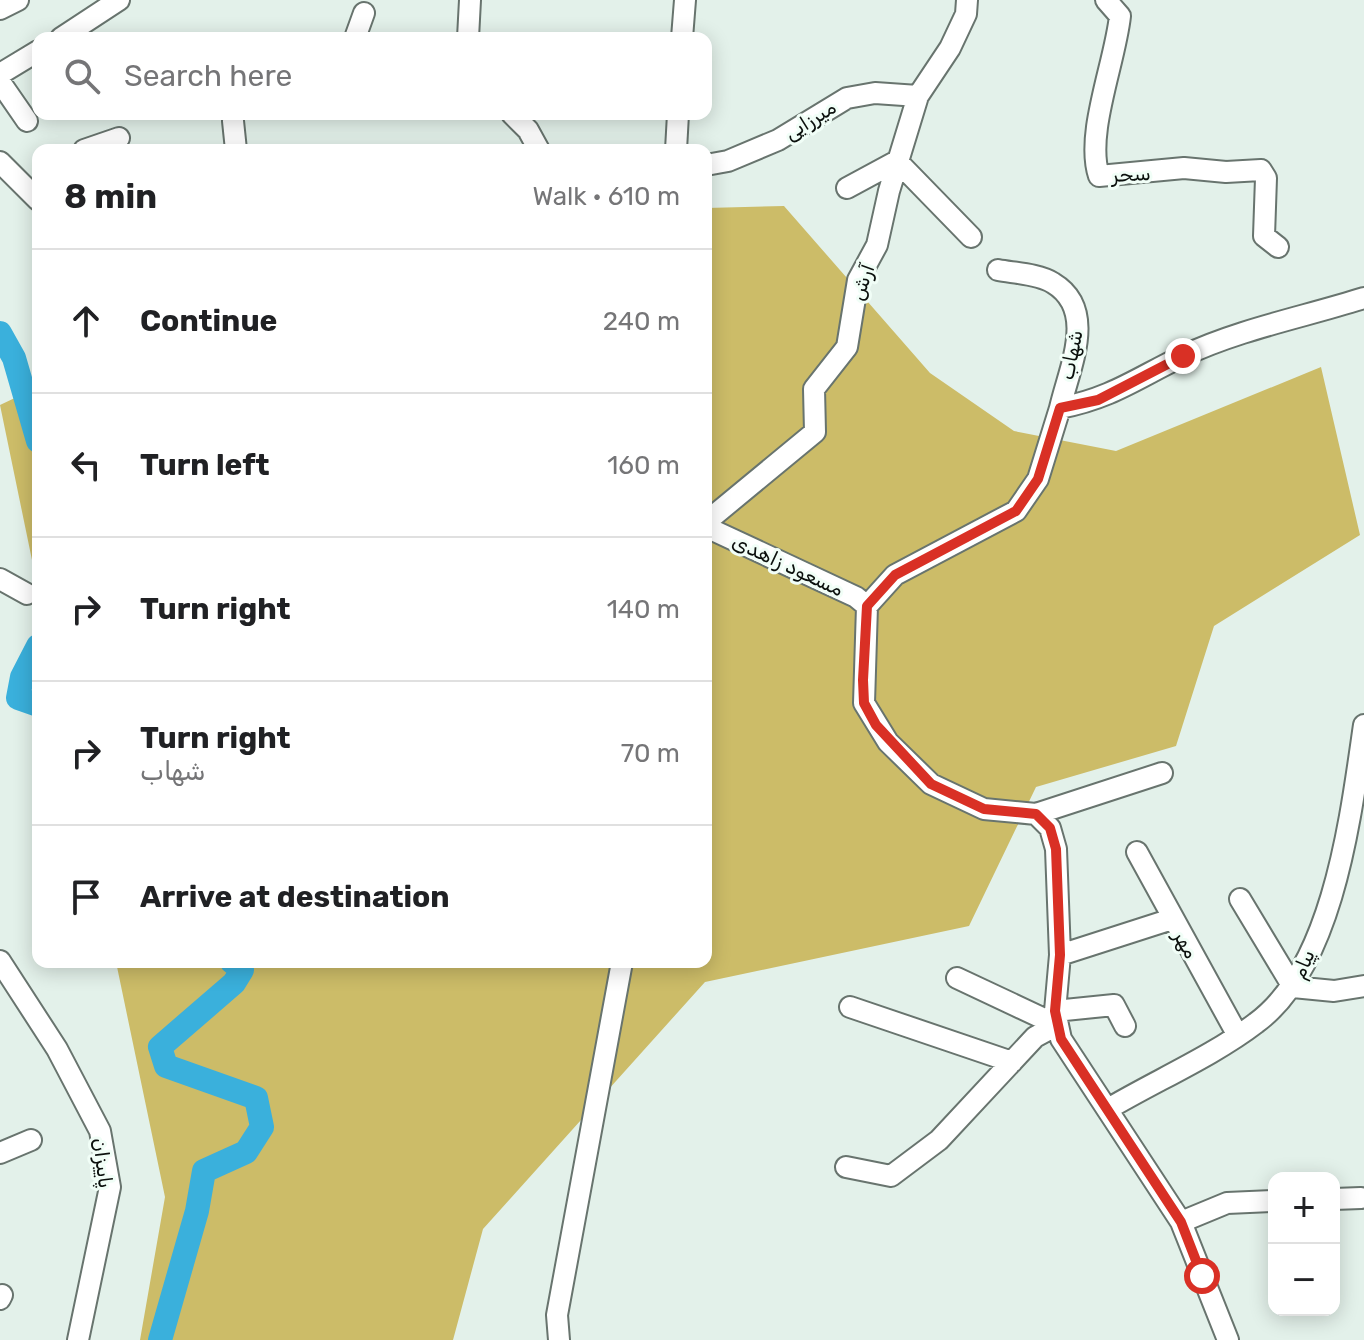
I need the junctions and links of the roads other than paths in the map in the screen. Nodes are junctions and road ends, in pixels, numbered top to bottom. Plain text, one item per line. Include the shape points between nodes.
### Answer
1 (18, 0) edge
2 (119, 0) edge
3 (470, 0) edge
4 (685, 0) edge
5 (967, 0) edge
6 (1106, 0) edge
7 (0, 9) edge
8 (364, 13) dead end
9 (70, 32) edge
10 (357, 32) edge
11 (468, 32) edge
12 (682, 32) edge
13 (32, 55) edge
14 (0, 74) edge
15 (0, 82) edge
16 (918, 96) junction
17 (518, 120) edge
18 (678, 120) edge
19 (27, 121) dead end
20 (233, 121) dead end
21 (119, 138) dead end
22 (102, 144) edge
23 (235, 144) edge
24 (536, 144) edge
25 (676, 144) edge
26 (897, 161) junction
27 (0, 162) edge
28 (712, 164) edge
29 (32, 187) edge
30 (847, 188) dead end
31 (971, 237) dead end
32 (1278, 247) dead end
33 (998, 270) dead end
34 (1364, 298) edge
35 (1060, 408) junction
36 (712, 519) edge
37 (712, 527) edge
38 (0, 579) edge
39 (27, 594) dead end
40 (867, 606) junction
41 (1364, 725) edge
42 (1162, 773) dead end
43 (1036, 814) junction
44 (1137, 852) dead end
45 (1240, 899) dead end
46 (1172, 919) junction
47 (1060, 955) junction
48 (0, 961) edge
49 (621, 968) edge
50 (957, 978) dead end
51 (1364, 986) edge
52 (1293, 987) junction
53 (850, 1007) dead end
54 (1056, 1018) junction
55 (1125, 1026) dead end
56 (1237, 1034) junction
57 (1012, 1062) junction
58 (1108, 1109) junction
59 (31, 1140) dead end
60 (0, 1153) edge
61 (846, 1167) dead end
62 (1361, 1198) dead end
63 (1340, 1199) edge
64 (1268, 1201) edge
65 (1181, 1222) junction
66 (78, 1340) edge
67 (559, 1340) edge
68 (1228, 1340) edge

1 - 7 street
2 - 9 street
3 - 11 street
4 - 12 street
5 - 16 street, آرش via 950,48
6 - 32 street, سحر via 1120,16 1097,125 1093,157 1099,176 1184,168 1261,170 1266,178 1264,236
8 - 10 street
13 - 14 street
15 - 19 street
16 - 26 street, آرش
16 - 28 street, میرزایی via 875,93 847,98 778,140
17 - 24 street
18 - 25 street
20 - 23 street
21 - 22 street
26 - 30 street
26 - 31 street
26 - 36 street, آرش via 877,245 858,280 847,347 814,389 815,432
27 - 29 street
33 - 35 street, شهاب via 1052,282 1073,302 1079,333
34 - 35 street, شهاب via 1229,338 1098,400
35 - 40 street via 1038,479 1016,511 895,575
37 - 40 street, مسعود زاهدی
38 - 39 street
40 - 43 street via 864,703 888,742 931,784 984,809
41 - 52 street, پیام via 1346,848
42 - 43 street
43 - 47 street via 1050,828 1056,849
44 - 46 street, مهر
45 - 52 street
46 - 47 street
46 - 56 street, مهر
47 - 54 street
48 - 66 street, پاییزان via 57,1049 100,1131 110,1187
49 - 67 street via 557,1315
50 - 54 street
51 - 52 street via 1334,991
52 - 56 street, پیام via 1257,1023
53 - 57 street
54 - 55 street via 1114,1005
54 - 57 street
54 - 58 street via 1069,1054
56 - 58 street, پیام
57 - 61 street via 939,1140 891,1176
58 - 65 street
59 - 60 street
62 - 63 street
64 - 65 street via 1227,1203
65 - 68 street

